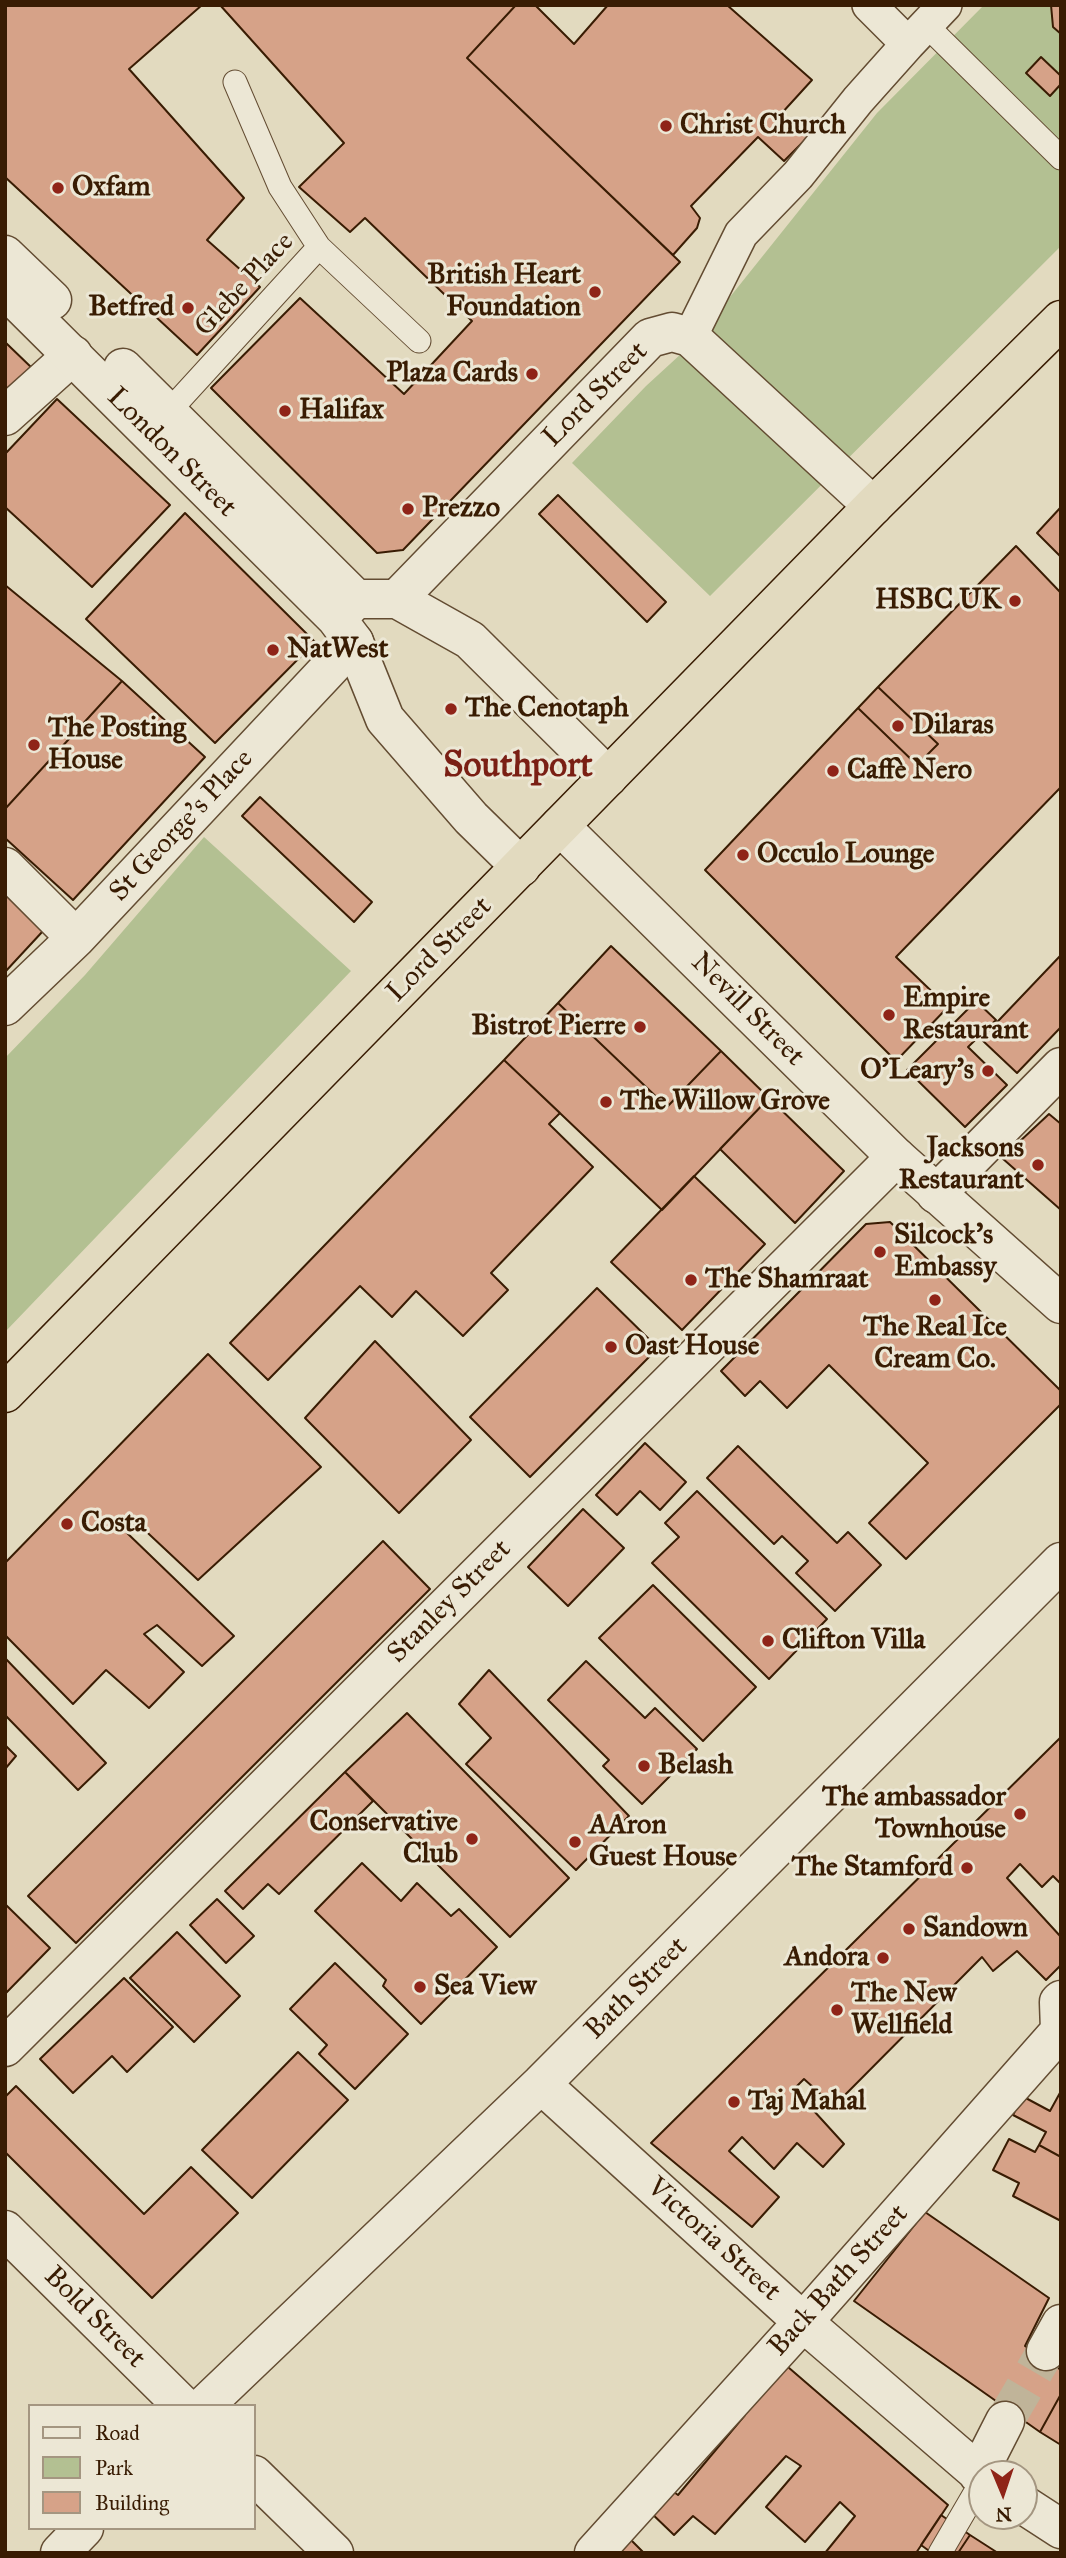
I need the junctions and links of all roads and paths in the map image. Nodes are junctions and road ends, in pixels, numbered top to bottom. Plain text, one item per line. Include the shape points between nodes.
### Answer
1 (869, 5) edge
2 (926, 25) edge
3 (235, 82) dead end
4 (1061, 158) edge
5 (319, 247) junction
6 (5, 256) edge
7 (5, 289) edge
8 (1061, 320) edge
9 (690, 337) junction
10 (419, 341) dead end
11 (73, 355) junction
12 (5, 416) edge
13 (159, 422) junction
14 (873, 506) junction
15 (397, 599) junction
16 (349, 620) junction
17 (608, 778) junction
18 (560, 826) junction
19 (5, 867) edge
20 (521, 867) junction
21 (76, 938) junction
22 (5, 1006) edge
23 (1061, 1067) edge
24 (896, 1157) junction
25 (936, 1194) junction
26 (1061, 1304) edge
27 (5, 1393) edge
28 (1061, 1562) edge
29 (1061, 2000) edge
30 (5, 2047) edge
31 (541, 2084) junction
32 (5, 2230) edge
33 (803, 2322) junction
34 (181, 2404) edge
35 (206, 2404) edge
36 (1005, 2421) tunnel mouth
37 (988, 2460) edge
38 (968, 2466) edge
39 (256, 2477) edge
40 (968, 2501) edge
41 (1038, 2514) edge
42 (1061, 2529) edge
43 (82, 2530) edge
44 (60, 2553) edge
45 (334, 2553) edge
46 (594, 2553) edge
47 (940, 2553) edge

1 - 2 street
2 - 4 lane
2 - 9 street via 798,175 741,234
3 - 5 lane via 280,187
5 - 10 lane, Glebe Place
5 - 13 lane, Glebe Place
6 - 13 street
7 - 11 street, London Street
8 - 14 highway, Lord Street
9 - 14 street, Lord Street
9 - 15 street, Lord Street via 672,332 650,338
11 - 12 street
11 - 13 street, London Street
13 - 16 street, London Street
14 - 17 highway, Lord Street
15 - 16 street
15 - 17 street via 470,640
16 - 20 street via 385,719 471,818
16 - 21 street, St George's Place
17 - 18 highway, Lord Street
18 - 20 highway, Lord Street
18 - 24 street, Nevill Street
19 - 21 street
20 - 27 highway, Lord Street
21 - 22 street, St George's Place
23 - 25 street
24 - 25 street, Nevill Street
24 - 30 street, Stanley Street
25 - 26 street, Nevill Street
28 - 31 street, Bath Street
29 - 33 street, Back Bath Street via 1060,2031
31 - 33 street, Victoria Street
31 - 35 street, Bath Street
32 - 34 street, Bold Street
33 - 38 street, Victoria Street
33 - 46 street, Back Bath Street
36 - 37 street
39 - 45 street
40 - 47 lane
41 - 42 street
43 - 44 street

